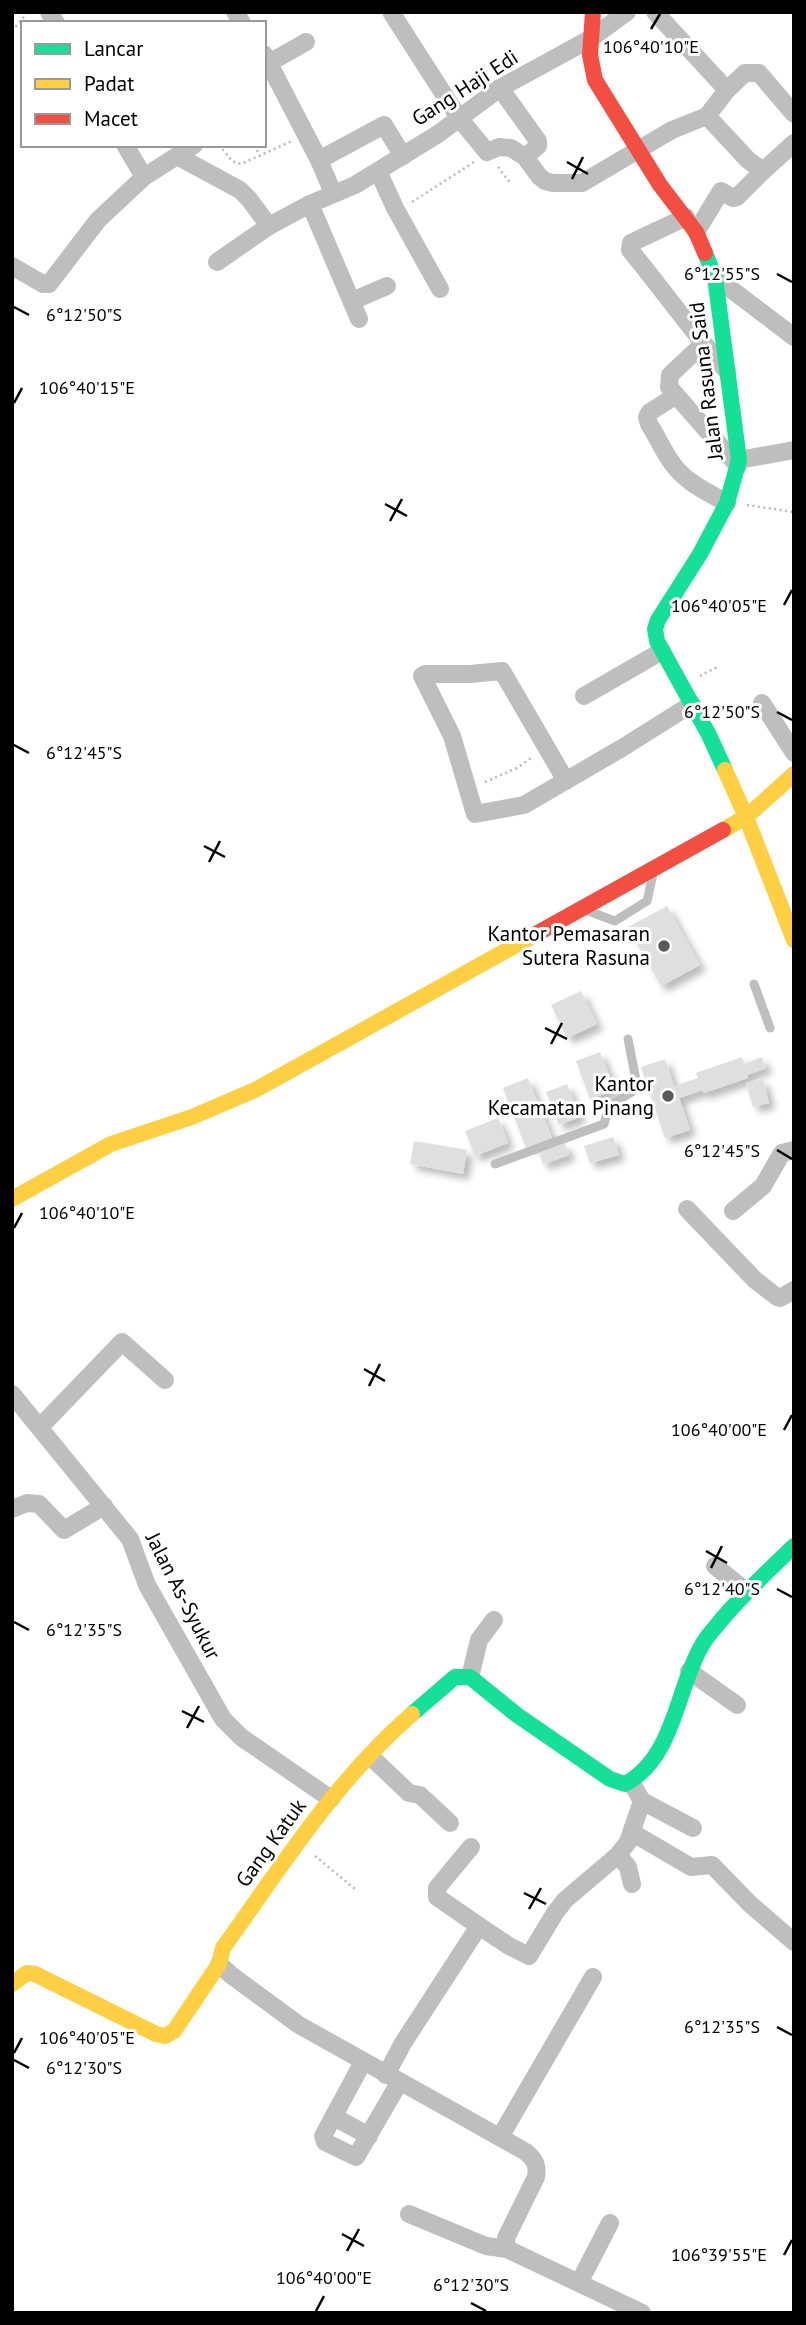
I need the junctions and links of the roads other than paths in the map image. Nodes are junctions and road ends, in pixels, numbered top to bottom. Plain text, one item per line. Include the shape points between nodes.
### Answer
1 (391, 12) edge
2 (593, 12) edge
3 (627, 12) edge
4 (655, 12) edge
5 (590, 39) junction
6 (306, 42) dead end
7 (266, 57) edge
8 (266, 59) edge
9 (279, 85) junction
10 (500, 88) junction
11 (727, 90) junction
12 (266, 95) edge
13 (794, 114) edge
14 (707, 116) junction
15 (459, 118) junction
16 (794, 143) edge
17 (130, 147) edge
18 (191, 147) edge
19 (639, 149) junction
20 (403, 156) junction
21 (178, 157) junction
22 (526, 157) junction
23 (319, 160) junction
24 (378, 171) junction
25 (763, 171) junction
26 (144, 177) junction
27 (333, 192) junction
28 (310, 204) junction
29 (691, 224) junction
30 (269, 226) junction
31 (217, 262) dead end
32 (12, 266) edge
33 (715, 277) junction
34 (387, 286) dead end
35 (440, 289) dead end
36 (352, 301) junction
37 (359, 319) dead end
38 (794, 337) edge
39 (703, 344) junction
40 (727, 371) junction
41 (675, 396) junction
42 (794, 450) edge
43 (739, 463) junction
44 (727, 503) junction
45 (662, 651) junction
46 (584, 696) dead end
47 (762, 703) dead end
48 (692, 704) junction
49 (794, 753) edge
50 (794, 774) edge
51 (566, 781) junction
52 (746, 817) junction
53 (654, 869) junction
54 (789, 907) edge
55 (582, 909) junction
56 (794, 940) edge
57 (754, 984) dead end
58 (770, 1028) dead end
59 (628, 1039) dead end
60 (794, 1150) edge
61 (495, 1164) dead end
62 (12, 1199) edge
63 (687, 1209) dead end
64 (733, 1211) dead end
65 (794, 1290) edge
66 (165, 1380) dead end
67 (12, 1394) edge
68 (41, 1426) junction
69 (104, 1506) junction
70 (12, 1509) edge
71 (794, 1546) edge
72 (715, 1566) dead end
73 (746, 1591) junction
74 (494, 1620) dead end
75 (689, 1671) junction
76 (470, 1678) junction
77 (737, 1705) dead end
78 (370, 1756) junction
79 (631, 1782) junction
80 (331, 1798) junction
81 (642, 1801) junction
82 (450, 1823) dead end
83 (693, 1828) dead end
84 (633, 1833) junction
85 (471, 1847) dead end
86 (618, 1855) junction
87 (632, 1884) dead end
88 (479, 1926) junction
89 (794, 1942) edge
90 (219, 1964) junction
91 (593, 1977) dead end
92 (12, 1984) edge
93 (363, 2062) junction
94 (393, 2079) junction
95 (334, 2117) junction
96 (369, 2136) junction
97 (500, 2137) junction
98 (409, 2214) dead end
99 (610, 2223) dead end
100 (507, 2249) junction
101 (580, 2281) junction
102 (642, 2313) edge

1 - 15 street
2 - 5 street, Jalan Rasuna Said
3 - 5 street, Gang Haji Edi
4 - 11 street
5 - 10 street, Gang Haji Edi
5 - 19 street, Jalan Rasuna Said via 595,80
6 - 7 street
8 - 9 street
9 - 12 street
9 - 23 street
10 - 15 street, Gang Haji Edi
10 - 22 street via 538,141
11 - 13 street via 745,74 759,73
11 - 14 street
14 - 19 street
14 - 25 street
15 - 20 street, Gang Haji Edi
15 - 22 street via 486,152 511,148
16 - 25 street
17 - 26 street
18 - 21 street
19 - 22 street via 582,183 545,181
19 - 29 street, Jalan Rasuna Said
20 - 23 street via 384,125
20 - 24 street, Gang Haji Edi
21 - 26 street
21 - 30 street via 240,190
23 - 27 street
24 - 27 street, Gang Haji Edi
24 - 35 street
25 - 29 street via 737,197 721,191
26 - 32 street via 98,220 49,284
27 - 28 street, Gang Haji Edi
28 - 30 street, Gang Haji Edi
28 - 36 street
29 - 33 street, Jalan Rasuna Said
29 - 39 street via 629,247
30 - 31 street, Gang Haji Edi
33 - 38 street
33 - 40 street, Jalan Rasuna Said
34 - 36 street
36 - 37 street
39 - 40 street
39 - 41 street via 670,375 669,387
40 - 43 street, Jalan Rasuna Said
41 - 43 street
41 - 44 street via 650,412 649,424 680,473
42 - 43 street
43 - 44 street, Jalan Rasuna Said
44 - 45 street, Jalan Rasuna Said via 658,620 655,629
45 - 46 street
45 - 48 street, Jalan Rasuna Said
47 - 49 street
48 - 51 street
48 - 52 street, Jalan Rasuna Said
50 - 52 street
51 - 51 street via 502,671 422,676 452,736 475,814 524,805
52 - 53 street
52 - 54 street, Jalan Rasuna Said
53 - 55 street
53 - 55 lane via 647,901 615,921
54 - 56 street, Jalan Rasuna Said
55 - 62 street via 257,1089 111,1144
57 - 58 lane
59 - 61 lane via 637,1085 610,1107 604,1124
60 - 64 street via 782,1153 763,1185
63 - 65 street via 777,1297
66 - 68 street via 122,1342
67 - 68 street, Jalan As-Syukur
68 - 69 street, Jalan As-Syukur
69 - 70 street via 64,1530 39,1504
69 - 80 street, Jalan As-Syukur via 130,1539 147,1584 223,1719 241,1737
71 - 73 street
72 - 73 street
73 - 75 street via 703,1642
74 - 76 street via 479,1640
75 - 77 street
75 - 79 street via 661,1745
76 - 78 street, Gang Katuk via 449,1680
76 - 79 street via 610,1779
78 - 80 street, Gang Katuk
78 - 82 street
79 - 81 street
80 - 90 street, Gang Katuk via 223,1948
81 - 83 street
81 - 84 street
84 - 86 street
84 - 89 street via 691,1867 712,1865
85 - 88 street via 437,1888 437,1897
86 - 87 street via 628,1867
86 - 88 street via 565,1900 534,1961
88 - 94 street via 402,2043
90 - 92 street, Gang Katuk via 174,2031 165,2036 35,1974 27,1973
90 - 93 street via 289,2018
91 - 97 street
93 - 94 street
93 - 95 street
94 - 96 street
94 - 97 street
95 - 96 street
95 - 96 street via 323,2139 343,2152 356,2157
97 - 100 street via 526,2152 537,2169 506,2238
98 - 100 street via 486,2246
99 - 101 street
100 - 101 street
101 - 102 street

